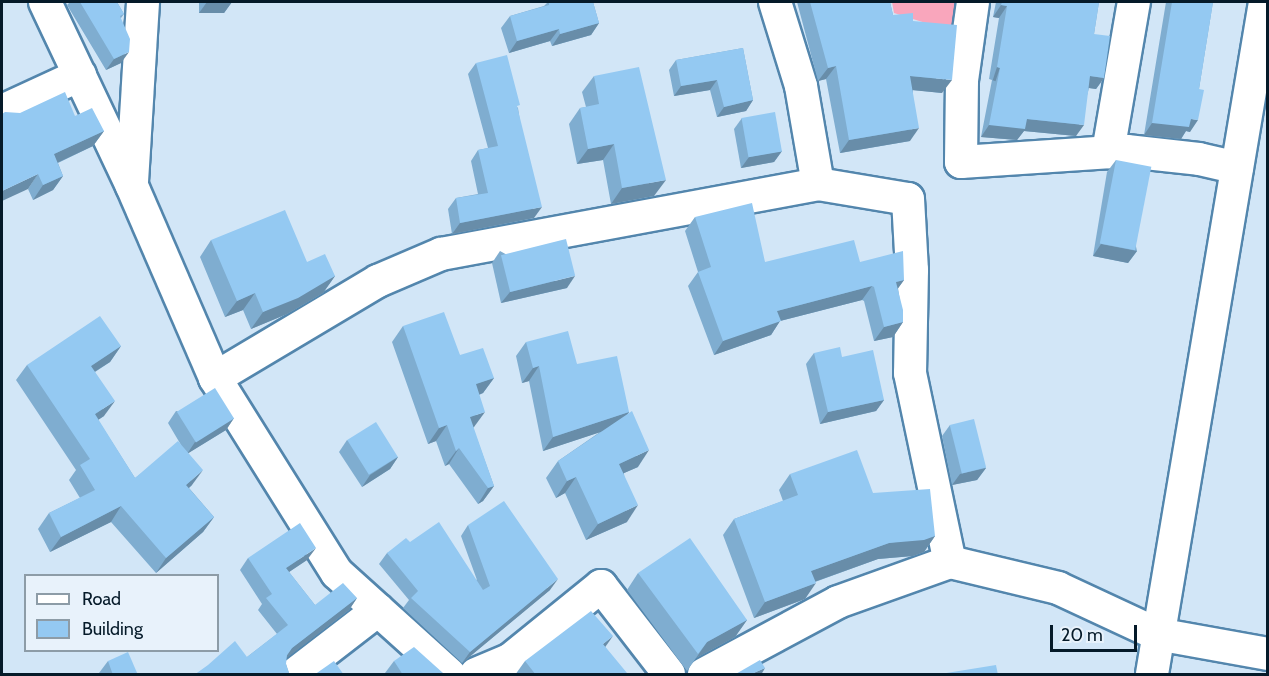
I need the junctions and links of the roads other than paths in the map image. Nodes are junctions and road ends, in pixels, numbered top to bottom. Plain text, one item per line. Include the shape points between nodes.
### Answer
1 (45, 2) edge
2 (143, 2) edge
3 (775, 2) edge
4 (973, 2) edge
5 (1134, 2) edge
6 (1265, 2) edge
7 (80, 75) junction
8 (2, 111) edge
9 (1108, 152) junction
10 (1237, 168) junction
11 (818, 184) junction
12 (132, 186) junction
13 (215, 378) junction
14 (950, 562) junction
15 (378, 610) junction
16 (1157, 634) junction
17 (1268, 654) edge
18 (295, 675) edge
19 (449, 675) edge
20 (477, 675) edge
21 (669, 675) edge
22 (704, 675) edge
23 (1152, 675) edge

1 - 7 street
2 - 12 street
3 - 11 street via 801,86
4 - 9 street via 962,80 961,162
5 - 9 street
6 - 10 street
7 - 8 street
7 - 12 street
9 - 10 street via 1199,159
10 - 16 street
11 - 13 street via 441,254 378,281
11 - 14 street via 908,199 912,270 910,373
12 - 13 street
13 - 15 street via 337,573
14 - 16 street via 1058,588
14 - 22 street via 838,602
15 - 18 street
15 - 19 street
16 - 17 street
16 - 23 street
20 - 21 street via 511,659 601,586

